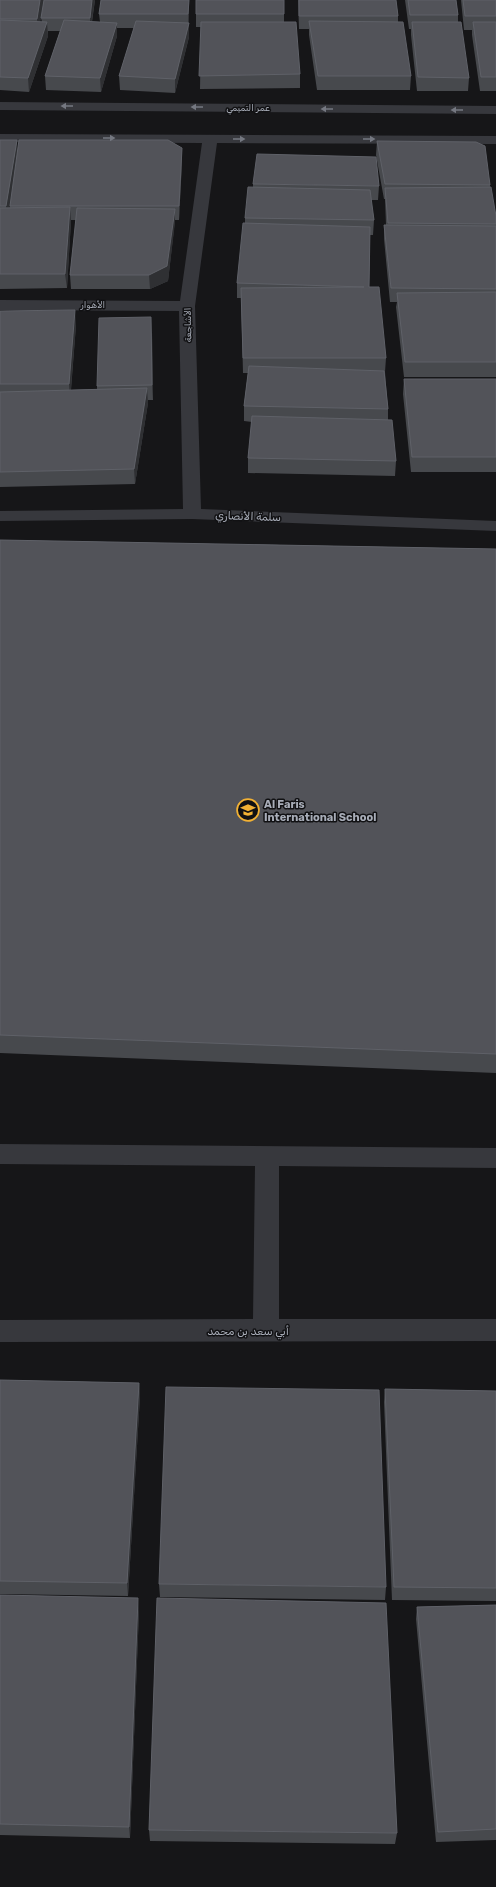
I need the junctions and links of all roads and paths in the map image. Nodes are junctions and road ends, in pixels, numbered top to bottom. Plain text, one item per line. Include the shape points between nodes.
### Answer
1 (0, 106) edge
2 (496, 110) edge
3 (0, 138) edge
4 (210, 139) junction
5 (496, 140) edge
6 (0, 305) edge
7 (187, 306) junction
8 (192, 514) junction
9 (0, 516) edge
10 (496, 526) edge
11 (0, 1154) edge
12 (267, 1156) junction
13 (496, 1158) edge
14 (496, 1330) edge
15 (0, 1331) edge
16 (266, 1331) junction

2 -> 1 street, عمر التميمي
3 -> 4 street
4 -> 5 street
4 - 7 street, الأشاجعة
6 - 7 street, الأهوار
7 - 8 street, الأشاجعة
8 - 9 street, سلمة الأنصاري
8 - 10 street, سلمة الأنصاري
11 - 12 street
12 - 13 street
12 - 16 street
14 - 16 street, أبي سعد بن محمد
15 - 16 street, أبي سعد بن محمد

